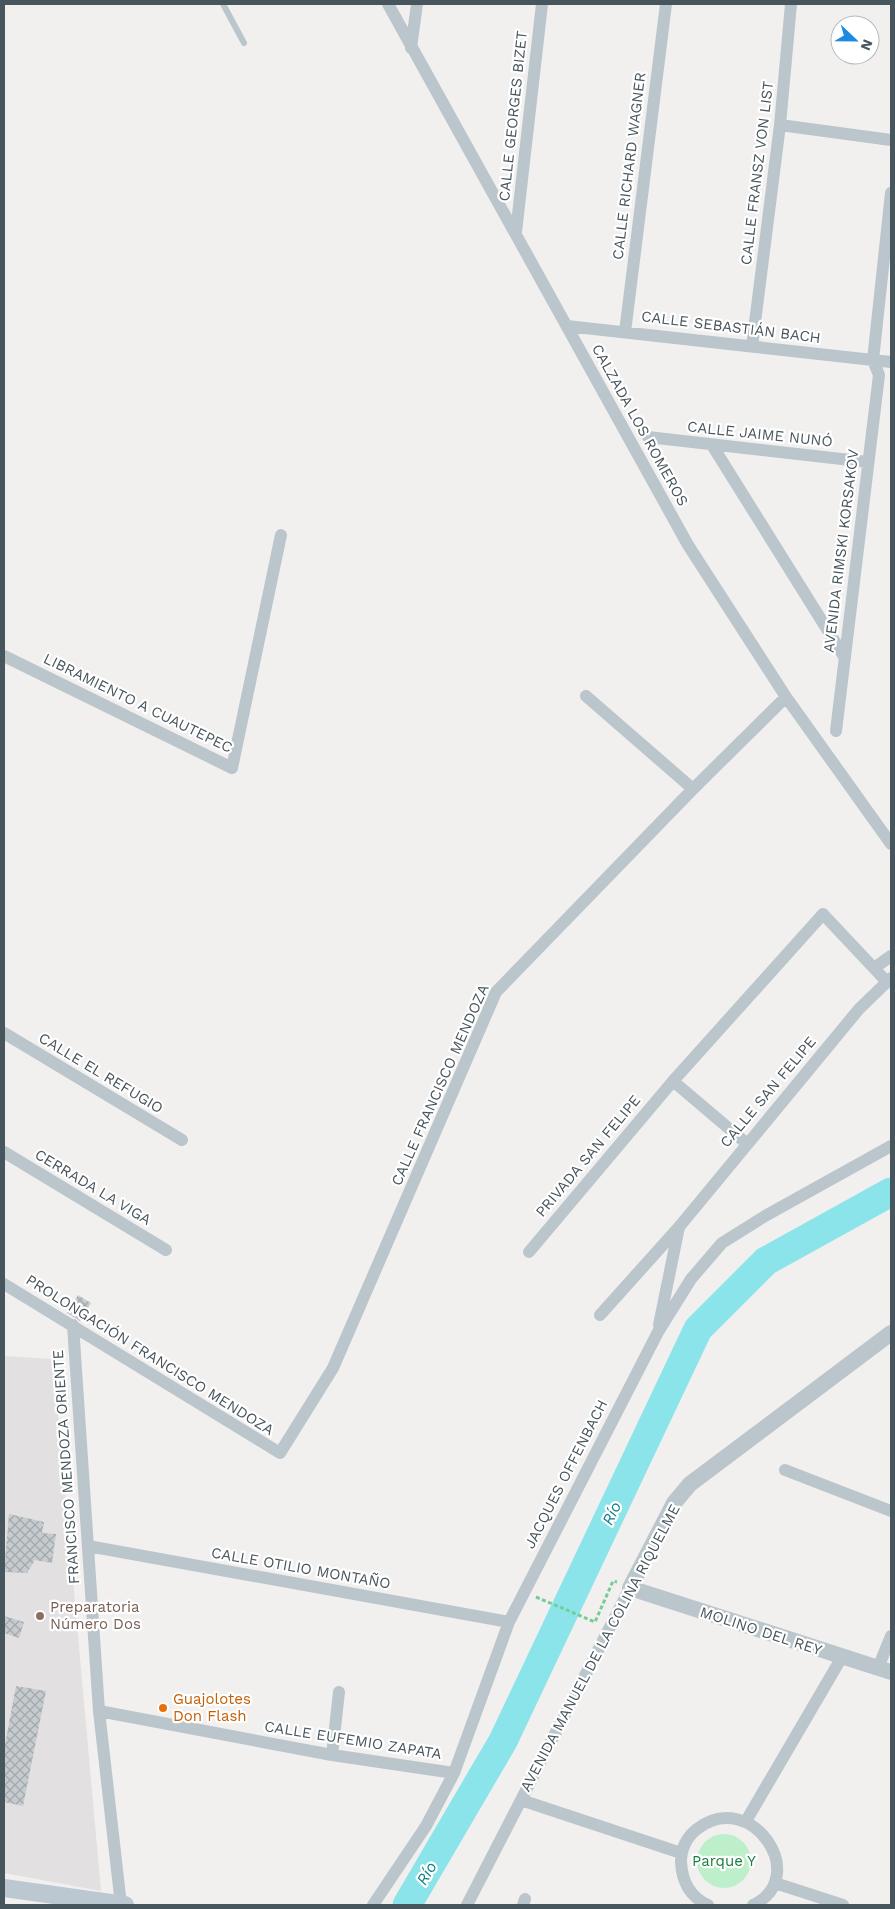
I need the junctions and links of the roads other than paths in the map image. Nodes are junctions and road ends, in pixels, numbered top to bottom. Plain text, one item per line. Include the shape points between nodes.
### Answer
1 (223, 4) edge
2 (388, 4) edge
3 (417, 4) edge
4 (542, 4) edge
5 (666, 4) edge
6 (791, 4) edge
7 (244, 43) dead end
8 (411, 49) junction
9 (780, 126) junction
10 (891, 140) edge
11 (891, 193) edge
12 (516, 232) junction
13 (886, 287) edge
14 (567, 326) junction
15 (625, 332) junction
16 (752, 346) junction
17 (873, 360) junction
18 (891, 363) edge
19 (879, 375) junction
20 (648, 437) dead end
21 (712, 445) junction
22 (868, 462) junction
23 (281, 535) dead end
24 (4, 656) edge
25 (845, 658) junction
26 (586, 696) dead end
27 (786, 696) junction
28 (836, 731) dead end
29 (693, 789) junction
30 (891, 844) edge
31 (891, 956) edge
32 (874, 968) junction
33 (889, 980) edge
34 (4, 1034) edge
35 (673, 1081) junction
36 (182, 1140) dead end
37 (746, 1143) junction
38 (891, 1146) edge
39 (4, 1152) edge
40 (679, 1227) junction
41 (166, 1250) dead end
42 (529, 1252) dead end
43 (4, 1284) edge
44 (600, 1315) dead end
45 (73, 1325) junction
46 (658, 1332) junction
47 (891, 1333) edge
48 (875, 1345) junction
49 (891, 1353) edge
50 (280, 1453) joint
51 (785, 1470) dead end
52 (891, 1511) edge
53 (88, 1546) junction
54 (630, 1588) junction
55 (509, 1622) junction
56 (891, 1636) edge
57 (842, 1658) junction
58 (885, 1670) edge
59 (339, 1692) dead end
60 (99, 1711) junction
61 (332, 1755) junction
62 (454, 1773) junction
63 (521, 1800) junction
64 (746, 1822) junction
65 (681, 1853) junction
66 (775, 1883) junction
67 (4, 1888) edge
68 (703, 1904) edge
69 (122, 1905) edge
70 (373, 1905) edge
71 (467, 1905) edge
72 (753, 1905) edge
73 (843, 1905) edge

1 - 7 lane
2 - 8 street, CALZADA LOS ROMEROS
3 - 8 street
4 - 12 street, CALLE GEORGES BIZET
5 - 15 street, CALLE RICHARD WAGNER
6 - 9 street, CALLE FRANSZ VON LIST
8 - 12 street, CALZADA LOS ROMEROS
9 - 10 street
9 - 16 street, CALLE FRANSZ VON LIST
11 - 13 street, AVENIDA RIMSKI KORSAKOV
12 - 14 street, CALZADA LOS ROMEROS
13 - 17 street, AVENIDA RIMSKI KORSAKOV
14 - 15 street, CALLE SEBASTIÁN BACH
14 - 27 street, CALZADA LOS ROMEROS via 688,545
15 - 16 street, CALLE SEBASTIÁN BACH
16 - 17 street, CALLE SEBASTIÁN BACH
17 - 18 street, CALLE SEBASTIÁN BACH
17 - 19 street, AVENIDA RIMSKI KORSAKOV
18 - 19 street
19 - 22 street, AVENIDA RIMSKI KORSAKOV
20 - 21 street, CALLE JAIME NUNÓ
21 - 22 street, CALLE JAIME NUNÓ
21 - 25 street
22 - 25 street, AVENIDA RIMSKI KORSAKOV
23 - 24 street, LIBRAMIENTO A CUAUTEPEC via 232,768
25 - 28 street, AVENIDA RIMSKI KORSAKOV
26 - 29 street
27 - 29 street, CALLE FRANCISCO MENDOZA
27 - 30 street, CALZADA LOS ROMEROS
29 - 50 street, CALLE FRANCISCO MENDOZA via 496,992 333,1368
31 - 32 street
32 - 33 street, CALLE SAN FELIPE
32 - 35 street, CALLE SAN FELIPE via 824,914
33 - 37 street, CALLE SAN FELIPE via 860,1008
34 - 36 street, CALLE EL REFUGIO
35 - 37 street
35 - 42 street, PRIVADA SAN FELIPE
37 - 40 street, CALLE SAN FELIPE
38 - 46 street, JACQUES OFFENBACH via 764,1216 722,1243 692,1279
39 - 41 street, CERRADA LA VIGA
40 - 44 street
40 - 46 street
43 - 45 street, PROLONGACIÓN FRANCISCO MENDOZA
45 - 50 street, PROLONGACIÓN FRANCISCO MENDOZA
45 - 53 street, FRANCISCO MENDOZA ORIENTE
46 - 55 street, JACQUES OFFENBACH
47 - 48 street, AVENIDA MANUEL DE LA COLINA RIQUELME
48 - 49 street
48 - 54 street, AVENIDA MANUEL DE LA COLINA RIQUELME via 690,1484 674,1503
51 - 52 street
53 - 55 street, CALLE OTILIO MONTAÑO
53 - 60 street, FRANCISCO MENDOZA ORIENTE
54 - 57 street, MOLINO DEL REY
54 - 63 street, AVENIDA MANUEL DE LA COLINA RIQUELME
55 - 62 street, JACQUES OFFENBACH
56 - 58 street
57 - 58 street, MOLINO DEL REY
57 - 64 street
59 - 61 street
60 - 61 street, CALLE EUFEMIO ZAPATA
60 - 69 street, FRANCISCO MENDOZA ORIENTE
61 - 62 street, CALLE EUFEMIO ZAPATA
62 - 70 street, JACQUES OFFENBACH via 426,1826
63 - 65 street
63 - 71 street, AVENIDA MANUEL DE LA COLINA RIQUELME
64 - 65 street via 726,1818 705,1822 690,1835
64 - 66 street via 763,1833 772,1847 778,1865
65 - 68 street via 682,1873 688,1888
66 - 72 street
66 - 73 street
67 - 69 main road

